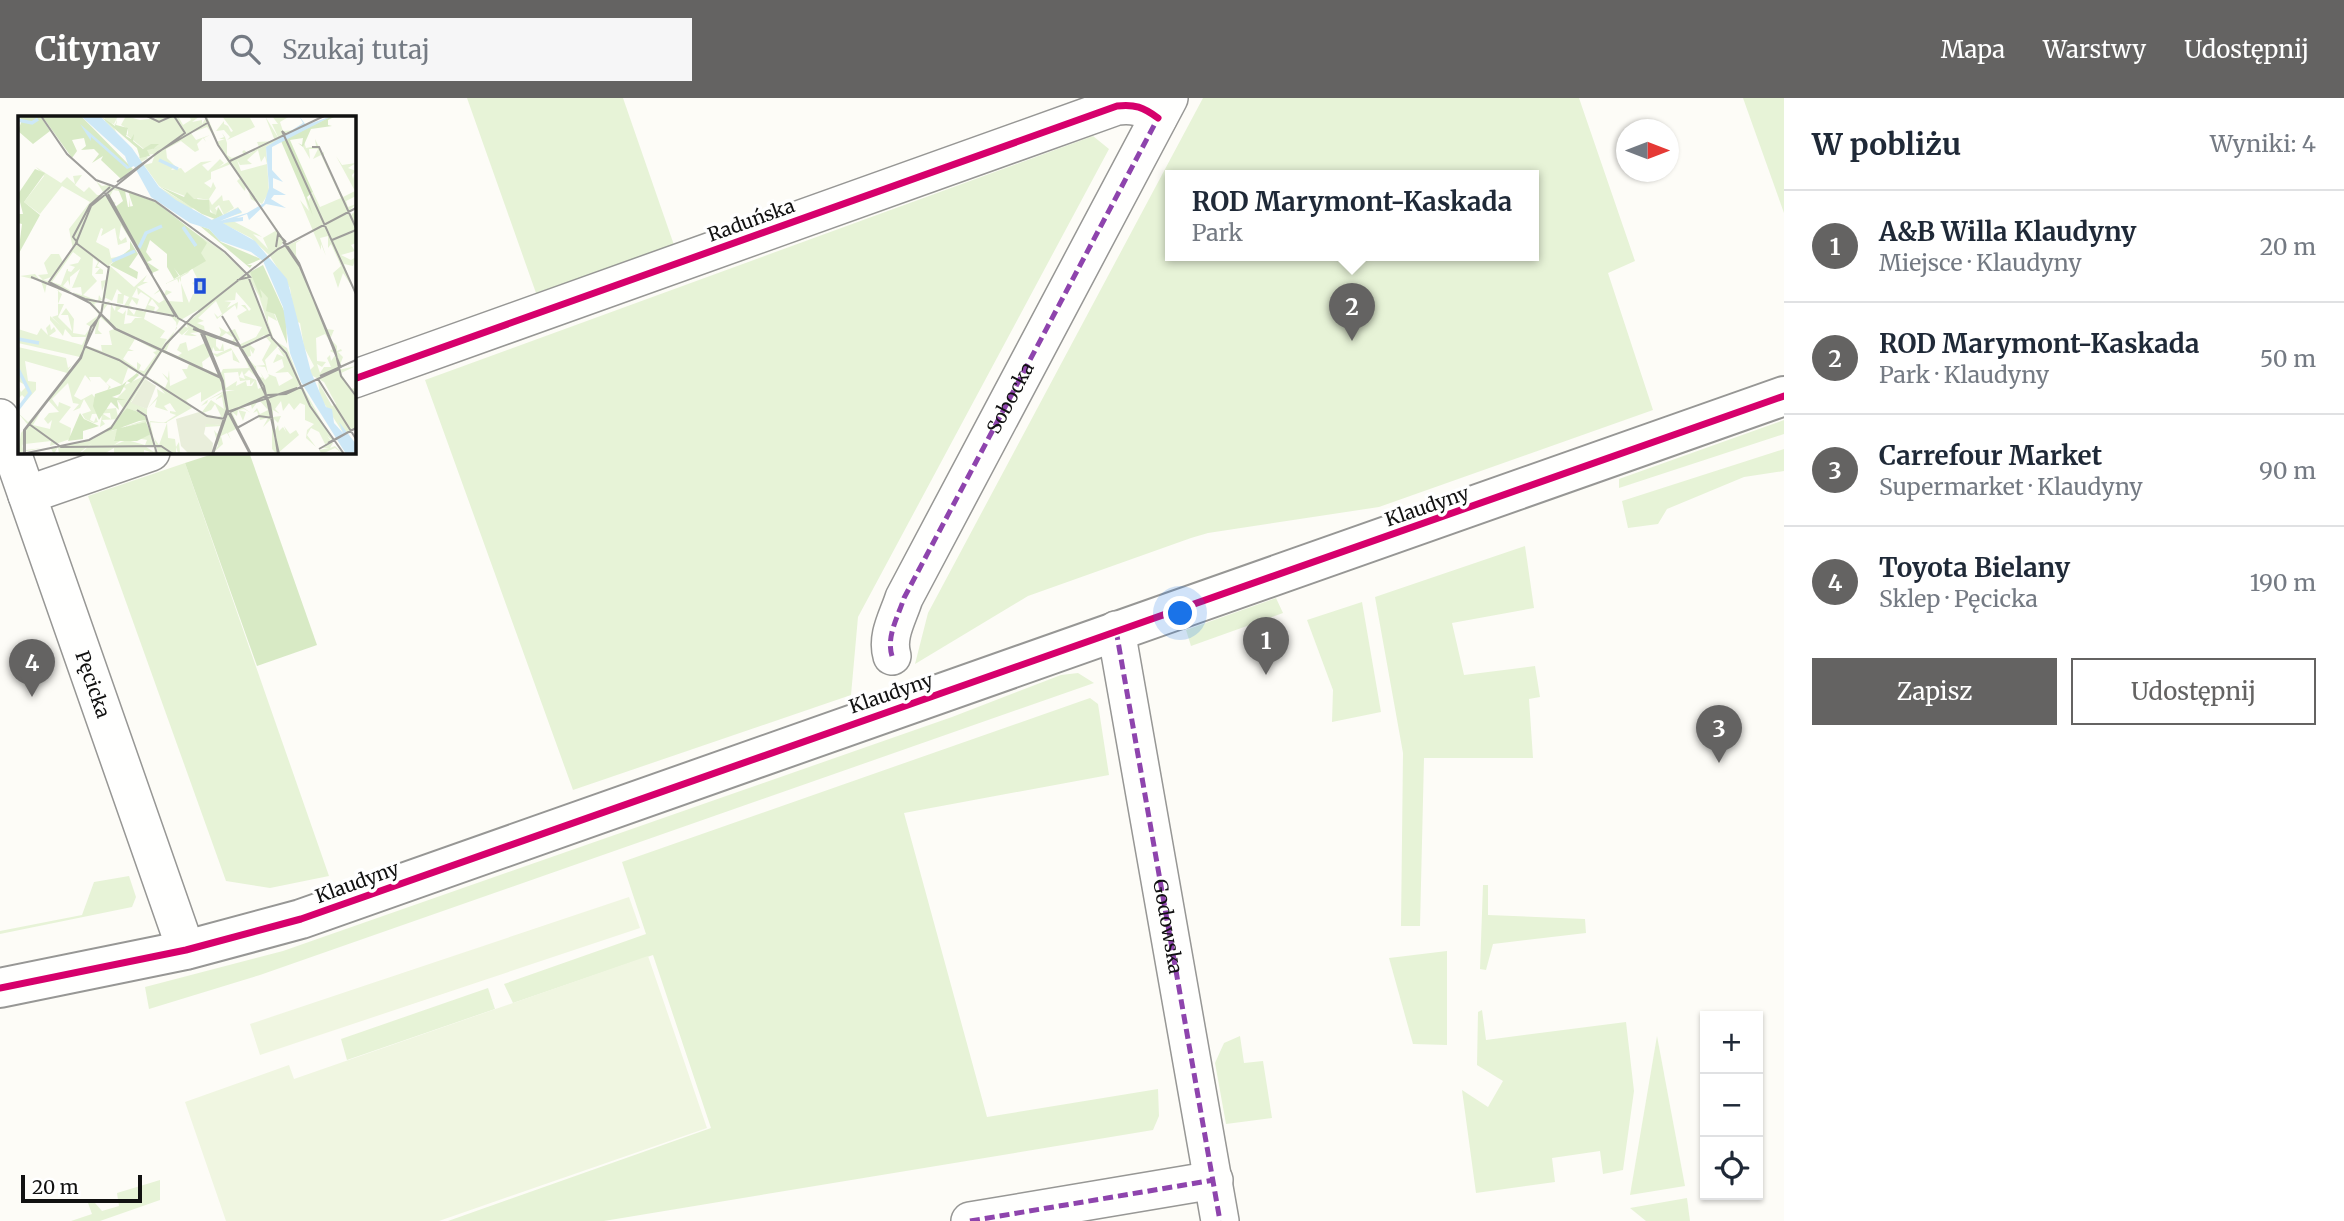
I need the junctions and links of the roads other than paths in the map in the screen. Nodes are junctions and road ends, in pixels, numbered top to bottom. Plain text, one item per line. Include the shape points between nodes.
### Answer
1 (1164, 108) edge
2 (355, 379) edge
3 (1784, 396) edge
4 (0, 418) edge
5 (148, 453) edge
6 (27, 495) junction
7 (1116, 630) junction
8 (892, 656) dead end
9 (186, 950) junction
10 (0, 988) edge
11 (1214, 1180) junction
12 (970, 1221) edge
13 (1220, 1221) edge

1 - 2 street, Raduńska via 1117,106
1 - 8 street, Sobocka via 904,598 891,634
3 - 7 street, Klaudyny
4 - 6 street, Pęcicka
5 - 6 street
6 - 9 street, Pęcicka
7 - 9 street, Klaudyny via 301,919
7 - 11 street, Godowska
9 - 10 street, Klaudyny
11 - 12 street
11 - 13 street, Godowska

